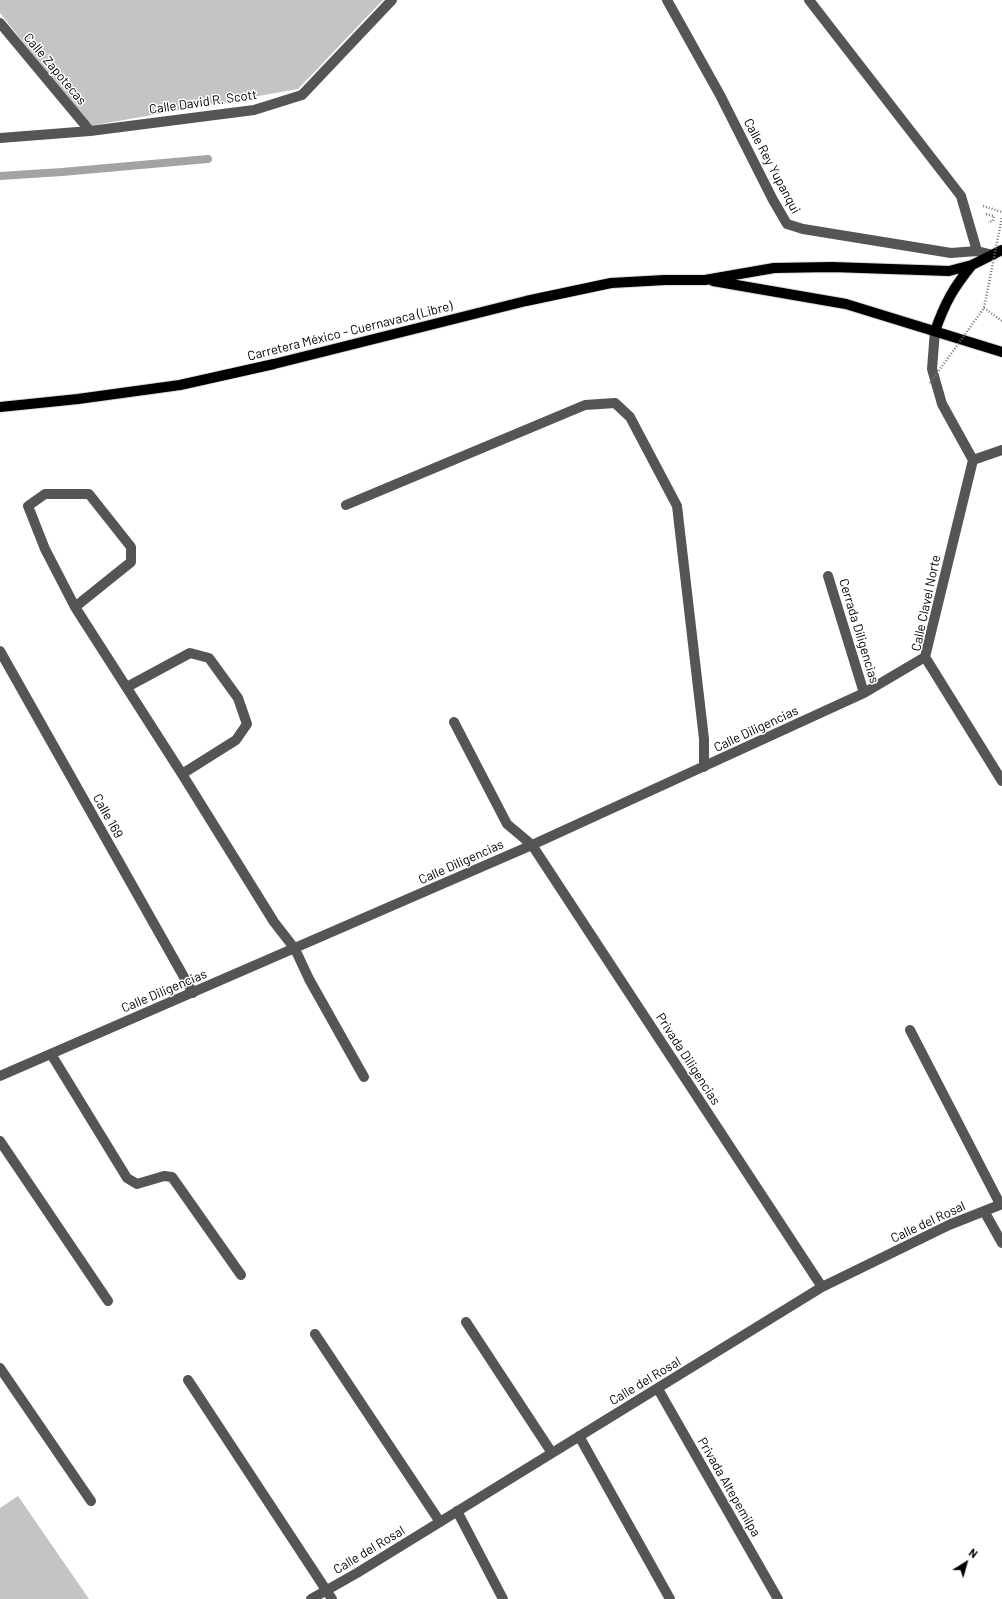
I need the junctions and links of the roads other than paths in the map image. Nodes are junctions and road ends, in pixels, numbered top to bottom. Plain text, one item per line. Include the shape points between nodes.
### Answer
1 (392, 0) edge
2 (667, 0) edge
3 (809, 0) edge
4 (0, 23) edge
5 (90, 131) junction
6 (0, 138) edge
7 (977, 250) junction
8 (998, 253) edge
9 (972, 265) junction
10 (705, 280) junction
11 (935, 331) junction
12 (1002, 352) edge
13 (0, 407) edge
14 (1002, 450) edge
15 (973, 460) junction
16 (346, 506) dead end
17 (828, 576) dead end
18 (75, 607) junction
19 (0, 651) edge
20 (926, 657) junction
21 (127, 687) junction
22 (864, 693) junction
23 (454, 722) dead end
24 (704, 767) junction
25 (182, 774) junction
26 (1002, 781) edge
27 (532, 845) junction
28 (295, 949) junction
29 (193, 993) junction
30 (910, 1030) dead end
31 (50, 1054) junction
32 (0, 1076) edge
33 (364, 1077) dead end
34 (0, 1142) edge
35 (1001, 1204) edge
36 (984, 1211) junction
37 (1002, 1243) edge
38 (241, 1275) dead end
39 (822, 1287) junction
40 (108, 1301) dead end
41 (466, 1322) dead end
42 (315, 1334) dead end
43 (0, 1368) edge
44 (188, 1380) dead end
45 (658, 1389) junction
46 (579, 1436) junction
47 (552, 1453) junction
48 (91, 1501) dead end
49 (457, 1511) junction
50 (440, 1522) junction
51 (326, 1590) junction
52 (311, 1599) edge
53 (332, 1599) edge
54 (503, 1599) edge
55 (670, 1599) edge
56 (778, 1599) edge

1 - 5 street, Calle David R. Scott via 302,95 254,110
2 - 7 street, Calle Rey Yupanqui via 788,224 951,253
3 - 7 street via 961,196
4 - 5 street, Calle Zapotecas
5 - 6 street, Calle David R. Scott
7 - 8 street, Calle Rey Yupanqui
8 - 9 main road, Carretera México - Cuernavaca (Libre)
9 - 10 main road, Carretera México - Cuernavaca (Libre) via 949,271 774,268
9 - 11 main road via 956,285
10 - 11 main road, Carretera México - Cuernavaca (Libre) via 846,304
10 - 13 main road, Carretera México - Cuernavaca (Libre) via 611,283 526,301 180,385
11 - 12 main road, Carretera México - Cuernavaca (Libre)
11 - 15 street via 932,369 942,404
14 - 15 street
15 - 20 street, Calle Clavel Norte
16 - 24 street via 585,405 615,403 630,417 677,506 704,739
17 - 22 street, Cerrada Diligencias
18 - 18 street via 45,549 28,506 45,494 89,494 131,547 131,562
18 - 21 street
19 - 29 street, Calle 169
20 - 22 street, Calle Diligencias
20 - 26 street, Calle Clavel Norte
21 - 25 street
21 - 25 street via 190,653 210,658 238,698 247,724 236,740
22 - 24 street, Calle Diligencias
23 - 27 street, Privada Diligencias via 507,824
24 - 27 street, Calle Diligencias
25 - 28 street via 274,922
27 - 28 street, Calle Diligencias
27 - 39 street, Privada Diligencias
28 - 29 street, Calle Diligencias
28 - 33 street
29 - 31 street, Calle Diligencias
30 - 35 street
31 - 32 street, Calle Diligencias
31 - 38 street via 127,1178 137,1184 164,1176 172,1177
34 - 40 street
35 - 36 street, Calle del Rosal
36 - 37 street
36 - 39 street, Calle del Rosal
39 - 45 street, Calle del Rosal
41 - 47 street
42 - 50 street
43 - 48 street
44 - 51 street
45 - 46 street, Calle del Rosal
45 - 56 street, Privada Altepemilpa
46 - 47 street, Calle del Rosal
46 - 55 street
47 - 49 street, Calle del Rosal
49 - 50 street, Calle del Rosal
49 - 54 street
50 - 51 street, Calle del Rosal
51 - 52 street, Calle del Rosal
51 - 53 street

